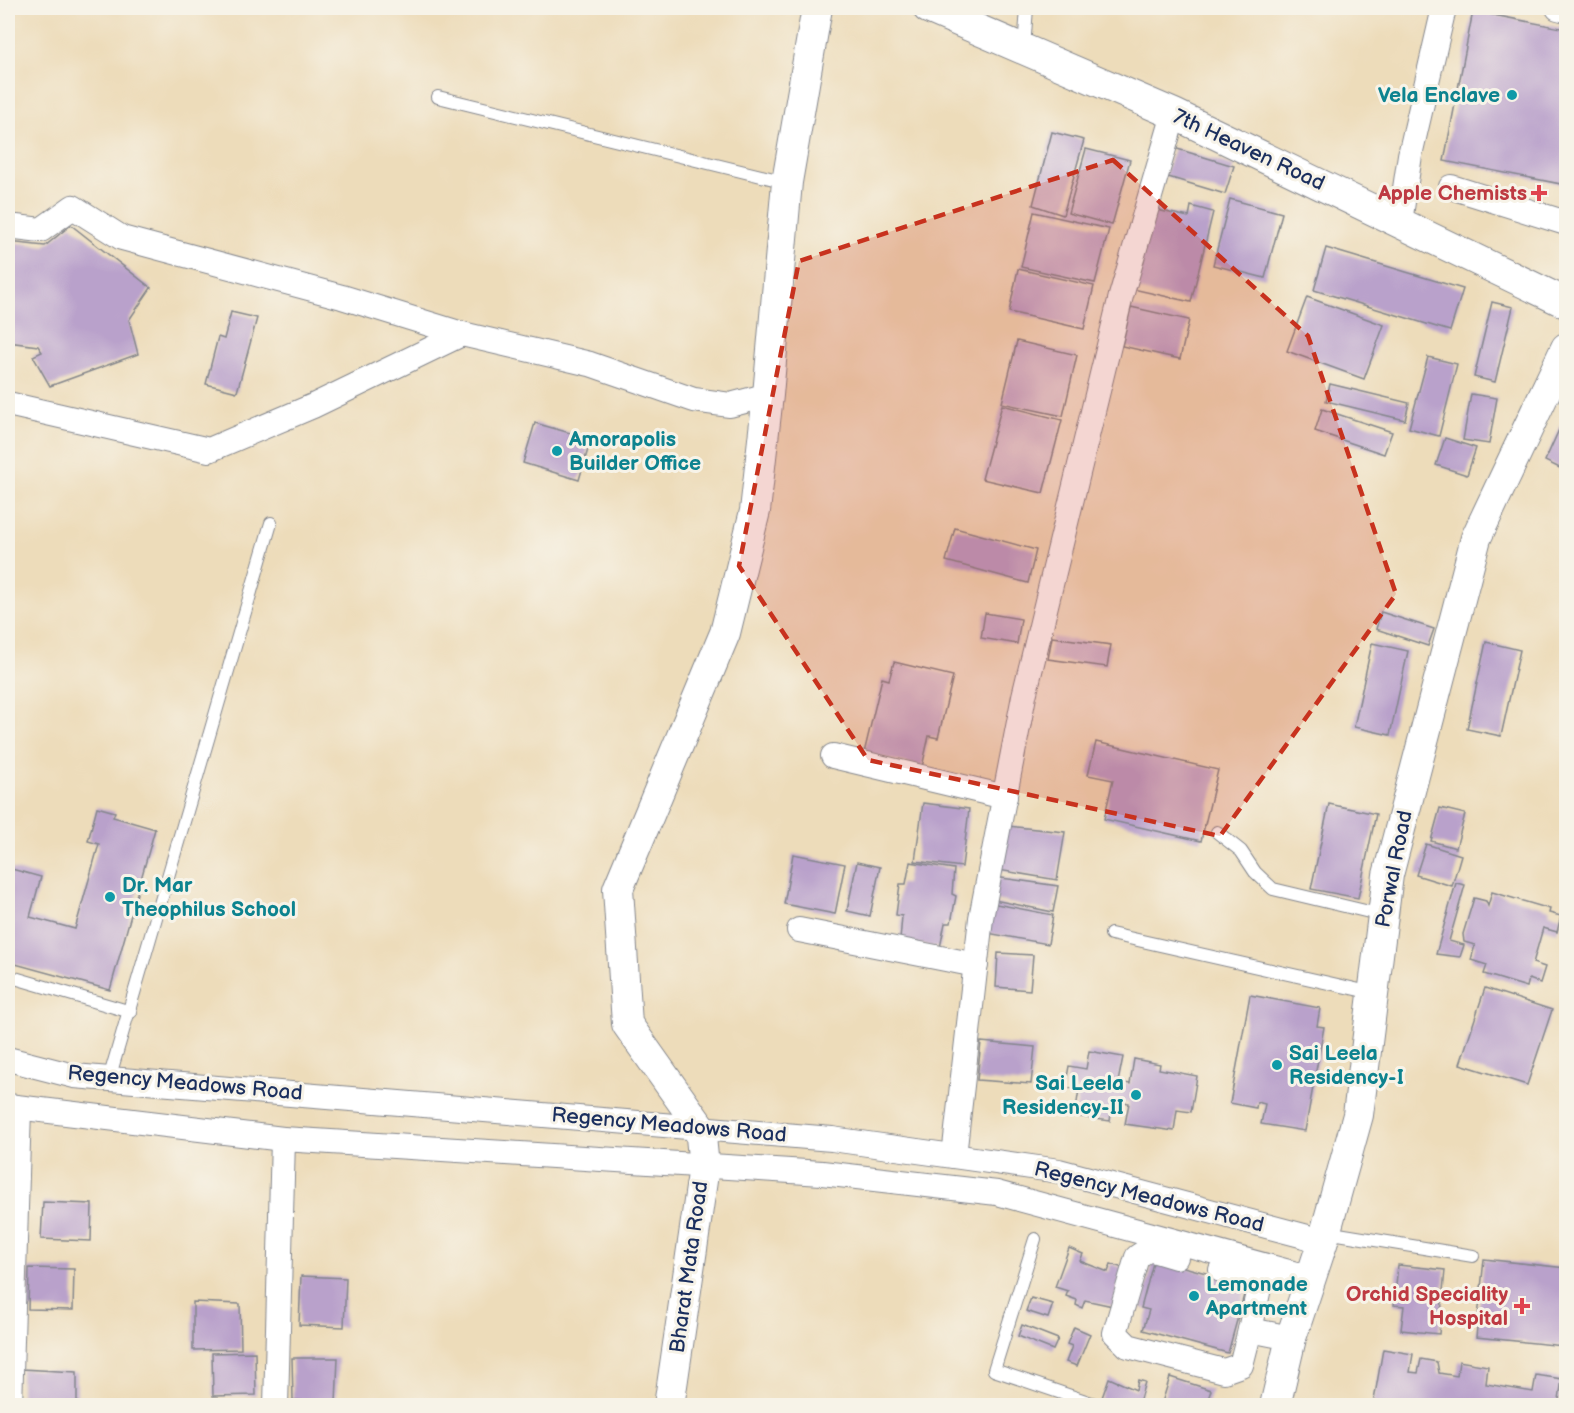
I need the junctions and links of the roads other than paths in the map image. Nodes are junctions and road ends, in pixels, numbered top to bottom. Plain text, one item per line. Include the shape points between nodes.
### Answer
1 (817, 8) edge
2 (928, 8) edge
3 (1027, 8) edge
4 (1444, 8) edge
5 (1558, 8) edge
6 (1566, 10) edge
7 (1024, 49) junction
8 (438, 98) dead end
9 (1174, 114) junction
10 (787, 182) junction
11 (1451, 187) dead end
12 (1400, 222) junction
13 (1566, 223) edge
14 (8, 226) edge
15 (1566, 303) edge
16 (462, 334) junction
17 (1566, 348) edge
18 (768, 395) junction
19 (8, 404) edge
20 (271, 523) dead end
21 (833, 756) dead end
22 (1005, 797) junction
23 (1217, 832) dead end
24 (1383, 916) junction
25 (799, 930) dead end
26 (1111, 934) dead end
27 (976, 965) junction
28 (8, 976) edge
29 (1373, 993) junction
30 (130, 1012) junction
31 (8, 1059) edge
32 (110, 1078) junction
33 (13, 1108) edge
34 (700, 1127) junction
35 (283, 1139) junction
36 (954, 1156) junction
37 (704, 1167) junction
38 (1324, 1236) junction
39 (1035, 1239) dead end
40 (1473, 1256) dead end
41 (1311, 1278) junction
42 (1250, 1330) junction
43 (1291, 1338) junction
44 (10, 1406) edge
45 (276, 1406) edge
46 (669, 1406) edge
47 (1100, 1406) edge
48 (1275, 1406) edge

1 - 10 street
2 - 7 street, 7th Heaven Road
3 - 7 lane
4 - 12 street via 1410,155
5 - 6 street
7 - 9 street, 7th Heaven Road
8 - 10 lane
9 - 12 street, 7th Heaven Road
9 - 22 street via 1087,425 1024,696
10 - 18 street
11 - 13 street
12 - 15 street, 7th Heaven Road
14 - 16 street via 41,230 73,207 122,238 342,297
16 - 18 street via 590,364 694,400 730,405
16 - 19 street via 313,406 209,450
17 - 24 street, Porwal Road via 1476,538 1388,875
18 - 34 street via 755,511 724,633 618,889 627,1024
20 - 30 lane
21 - 22 street
22 - 27 street via 981,918
23 - 24 lane via 1241,851 1273,889
24 - 29 street, Porwal Road
25 - 27 street
26 - 29 lane
27 - 36 street
28 - 30 lane
29 - 38 street, Porwal Road via 1358,1115
30 - 32 lane
31 - 32 street, Regency Meadows Road via 75,1076
32 - 34 street, Regency Meadows Road
33 - 35 street
33 - 44 street
34 - 36 street, Regency Meadows Road via 832,1139
34 - 37 street, Bharat Mata Road
35 - 37 street
35 - 45 street
36 - 38 street, Regency Meadows Road via 1059,1170
37 - 41 street via 822,1173 997,1193
37 - 46 street, Bharat Mata Road
38 - 40 lane
38 - 41 street, Porwal Road
39 - 47 lane via 994,1370
41 - 43 street, Porwal Road
42 - 42 street via 1241,1365 1224,1371 1128,1346 1115,1333 1137,1257 1149,1249 1251,1279 1259,1288
42 - 43 street
43 - 48 street, Porwal Road

